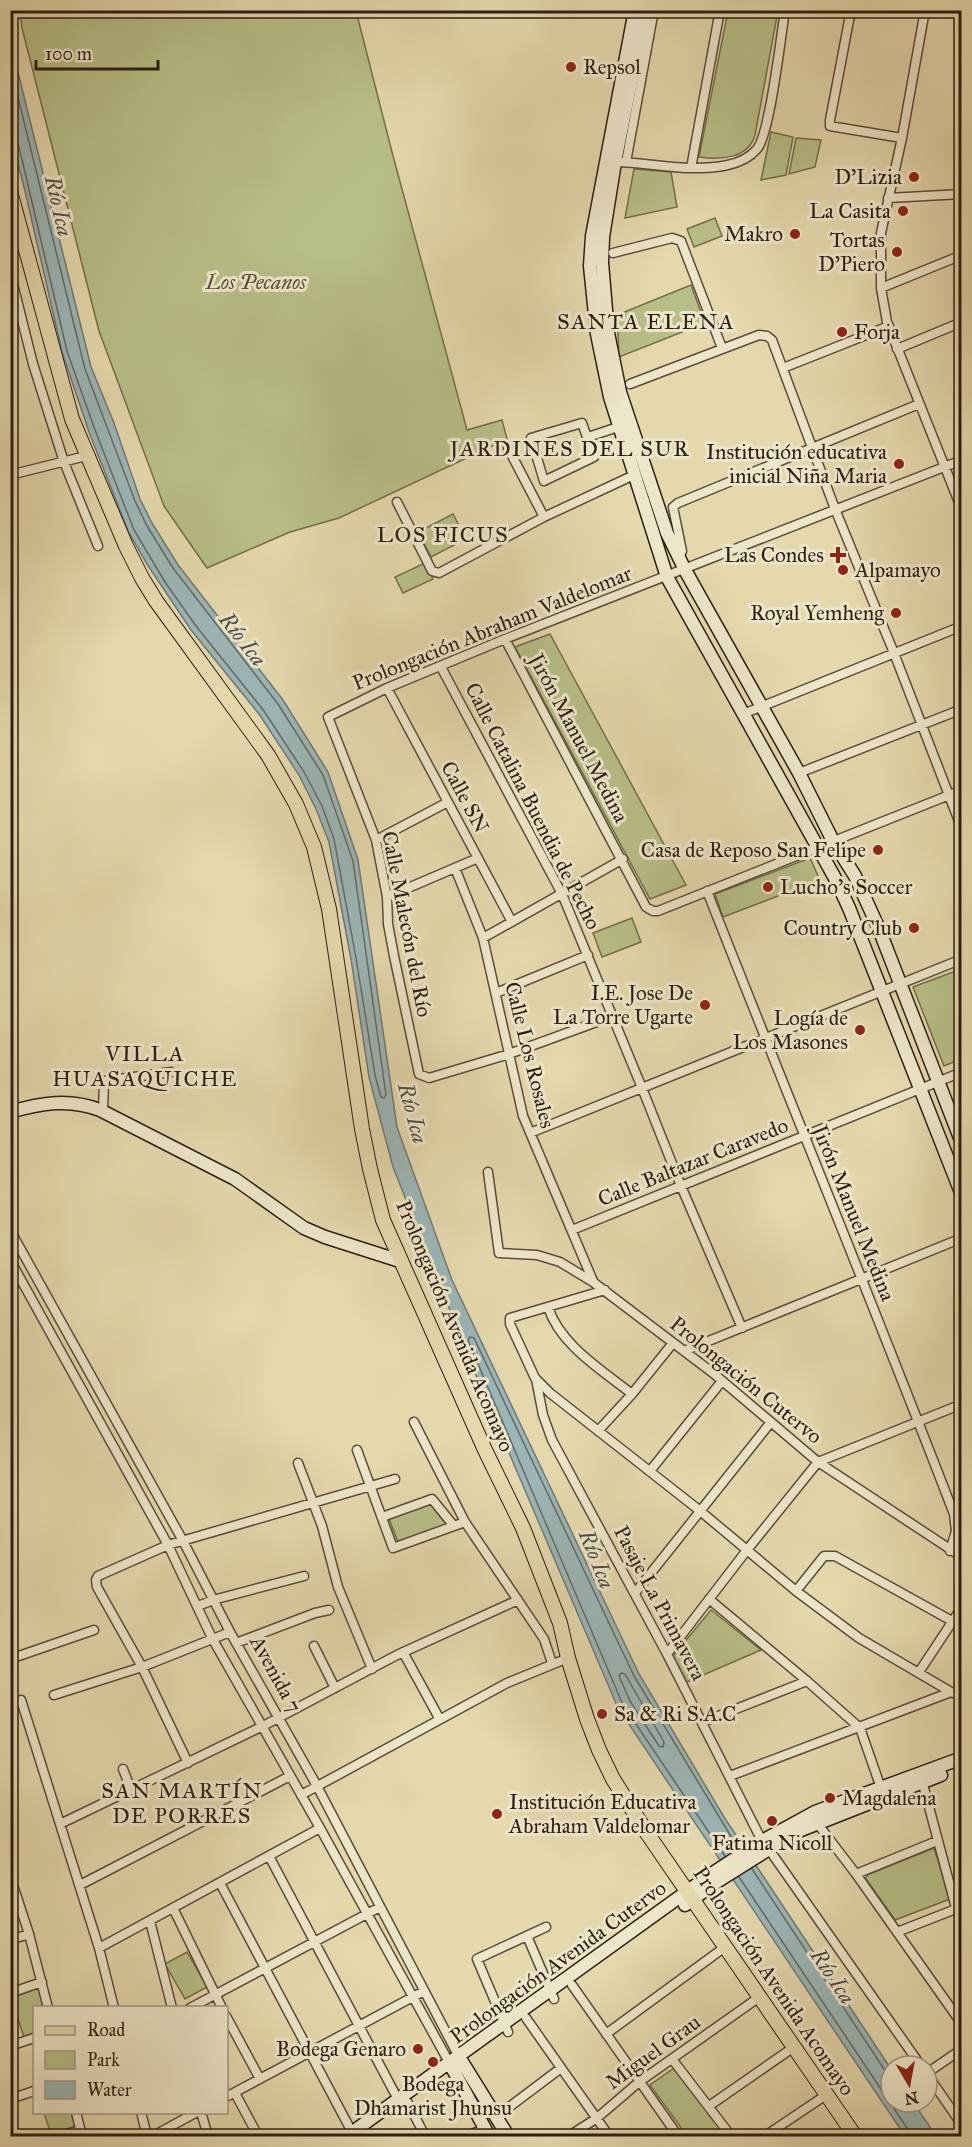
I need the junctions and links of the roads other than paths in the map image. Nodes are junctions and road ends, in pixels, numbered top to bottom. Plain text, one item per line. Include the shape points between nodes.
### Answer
1 (635, 10) edge
2 (645, 10) edge
3 (654, 10) edge
4 (720, 10) edge
5 (785, 10) edge
6 (851, 10) edge
7 (925, 10) edge
8 (902, 138) junction
9 (616, 162) junction
10 (691, 168) junction
11 (10, 191) edge
12 (962, 194) edge
13 (888, 198) junction
14 (613, 253) dead end
15 (962, 255) edge
16 (10, 272) edge
17 (881, 288) junction
18 (14, 300) edge
19 (961, 324) edge
20 (889, 326) junction
21 (722, 348) junction
22 (897, 349) junction
23 (783, 368) junction
24 (630, 384) dead end
25 (919, 404) junction
26 (624, 425) junction
27 (588, 438) junction
28 (508, 448) dead end
29 (812, 448) junction
30 (86, 456) junction
31 (962, 460) edge
32 (64, 462) junction
33 (945, 466) junction
34 (10, 475) edge
35 (634, 475) junction
36 (397, 502) dead end
37 (835, 509) junction
38 (962, 510) edge
39 (544, 518) junction
40 (98, 546) dead end
41 (679, 558) junction
42 (685, 570) junction
43 (667, 577) junction
44 (962, 626) edge
45 (506, 639) junction
46 (894, 653) junction
47 (441, 667) junction
48 (387, 688) junction
49 (762, 706) junction
50 (962, 709) edge
51 (743, 714) junction
52 (331, 715) joint
53 (922, 725) junction
54 (799, 773) junction
55 (962, 790) edge
56 (948, 795) junction
57 (448, 802) junction
58 (962, 829) edge
59 (376, 840) junction
60 (833, 841) junction
61 (817, 847) junction
62 (478, 858) junction
63 (623, 859) junction
64 (455, 868) junction
65 (707, 891) junction
66 (562, 894) junction
67 (387, 897) junction
68 (512, 922) junction
69 (483, 938) junction
70 (588, 955) junction
71 (962, 958) edge
72 (900, 983) junction
73 (881, 991) junction
74 (496, 993) junction
75 (613, 1016) junction
76 (765, 1038) junction
77 (509, 1054) junction
78 (171, 1072) dead end
79 (962, 1072) edge
80 (938, 1082) junction
81 (642, 1088) junction
82 (920, 1089) junction
83 (103, 1111) junction
84 (10, 1112) edge
85 (530, 1133) junction
86 (804, 1136) junction
87 (962, 1143) edge
88 (488, 1172) dead end
89 (681, 1186) junction
90 (962, 1195) edge
91 (10, 1230) edge
92 (572, 1230) junction
93 (962, 1238) edge
94 (10, 1260) edge
95 (400, 1261) junction
96 (862, 1278) junction
97 (593, 1282) junction
98 (605, 1290) junction
99 (548, 1307) junction
100 (742, 1328) junction
101 (673, 1343) junction
102 (684, 1351) junction
103 (535, 1378) junction
104 (722, 1381) junction
105 (632, 1394) junction
106 (962, 1404) edge
107 (918, 1421) junction
108 (414, 1422) dead end
109 (771, 1422) junction
110 (598, 1431) junction
111 (357, 1450) dead end
112 (818, 1462) junction
113 (298, 1463) dead end
114 (650, 1471) junction
115 (395, 1479) dead end
116 (370, 1487) junction
117 (314, 1504) junction
118 (699, 1510) junction
119 (382, 1517) junction
120 (465, 1522) junction
121 (454, 1526) junction
122 (183, 1540) junction
123 (168, 1545) junction
124 (747, 1550) junction
125 (950, 1551) junction
126 (962, 1557) edge
127 (304, 1575) dead end
128 (796, 1591) junction
129 (635, 1593) junction
130 (709, 1599) junction
131 (213, 1600) junction
132 (518, 1600) junction
133 (198, 1606) junction
134 (962, 1607) edge
135 (329, 1610) dead end
136 (952, 1621) junction
137 (93, 1630) dead end
138 (230, 1632) junction
139 (212, 1638) junction
140 (236, 1643) junction
141 (314, 1646) dead end
142 (403, 1653) junction
143 (667, 1654) junction
144 (568, 1658) junction
145 (10, 1659) edge
146 (552, 1663) junction
147 (142, 1667) junction
148 (372, 1669) junction
149 (919, 1672) junction
150 (807, 1681) junction
151 (335, 1688) junction
152 (951, 1692) junction
153 (54, 1695) dead end
154 (962, 1696) edge
155 (21, 1700) dead end
156 (278, 1718) junction
157 (439, 1718) junction
158 (703, 1722) junction
159 (263, 1726) junction
160 (860, 1728) junction
161 (962, 1758) edge
162 (188, 1763) junction
163 (962, 1767) edge
164 (123, 1768) dead end
165 (290, 1776) junction
166 (730, 1776) junction
167 (922, 1778) junction
168 (317, 1786) junction
169 (131, 1790) junction
170 (882, 1793) junction
171 (301, 1795) junction
172 (817, 1823) junction
173 (60, 1824) junction
174 (320, 1828) junction
175 (937, 1841) junction
176 (762, 1846) junction
177 (269, 1856) junction
178 (856, 1874) junction
179 (10, 1876) edge
180 (220, 1883) junction
181 (80, 1886) junction
182 (12, 1888) edge
183 (691, 1895) junction
184 (380, 1907) junction
185 (173, 1908) junction
186 (960, 1910) edge
187 (367, 1914) junction
188 (150, 1921) junction
189 (546, 1927) dead end
190 (897, 1932) junction
191 (29, 1934) junction
192 (527, 1936) junction
193 (10, 1940) edge
194 (315, 1941) junction
195 (725, 1947) junction
196 (99, 1948) junction
197 (265, 1967) junction
198 (42, 1982) junction
199 (572, 1985) junction
200 (424, 1991) junction
201 (10, 1993) edge
202 (216, 1993) junction
203 (552, 1995) junction
204 (412, 1998) junction
205 (758, 1998) junction
206 (48, 2006) edge
207 (114, 2006) edge
208 (172, 2006) edge
209 (192, 2006) edge
210 (222, 2006) edge
211 (526, 2018) junction
212 (228, 2020) edge
213 (962, 2024) edge
214 (360, 2026) junction
215 (506, 2028) junction
216 (606, 2034) junction
217 (33, 2038) edge
218 (10, 2046) edge
219 (794, 2047) junction
220 (962, 2049) edge
221 (310, 2052) junction
222 (912, 2054) edge
223 (672, 2059) junction
224 (456, 2064) junction
225 (939, 2065) edge
226 (561, 2068) junction
227 (260, 2079) junction
228 (639, 2082) junction
229 (33, 2091) edge
230 (939, 2091) edge
231 (231, 2095) edge
232 (826, 2095) junction
233 (10, 2099) edge
234 (403, 2104) junction
235 (709, 2106) junction
236 (76, 2114) edge
237 (142, 2114) edge
238 (195, 2114) edge
239 (200, 2114) edge
240 (496, 2117) junction
241 (597, 2118) junction
242 (962, 2124) edge
243 (81, 2133) edge
244 (487, 2133) edge
245 (60, 2136) edge
246 (147, 2136) edge
247 (153, 2136) edge
248 (207, 2136) edge
249 (258, 2136) edge
250 (354, 2136) edge
251 (424, 2136) edge
252 (466, 2136) edge
253 (508, 2136) edge
254 (569, 2136) edge
255 (609, 2136) edge
256 (678, 2136) edge
257 (732, 2136) edge
258 (765, 2136) edge
259 (855, 2136) edge

1 - 9 street
2 - 9 street
3 - 9 street
4 - 10 street
5 - 10 street via 760,145 735,163
6 - 8 street via 830,126
7 - 8 street
8 - 13 street
9 - 10 street
9 - 26 street via 602,262 608,333
11 - 30 main road, Prolongación Avenida Acomayo via 62,390
12 - 13 street
13 - 17 street via 881,233
14 - 21 street via 678,239
15 - 17 street
16 - 18 street
17 - 20 street
18 - 32 street
19 - 22 street
20 - 22 street
20 - 23 street
21 - 23 street via 759,335 770,338
21 - 24 street
22 - 25 street
23 - 29 street
25 - 29 street
25 - 33 street
26 - 27 street
26 - 35 street
26 - 41 street
27 - 27 street via 594,457 544,481 531,438 582,423
28 - 39 street
29 - 37 street
29 - 41 street via 673,507 682,551
30 - 32 street
30 - 95 main road, Prolongación Avenida Acomayo via 142,578 268,755 296,804 314,847 329,909 370,1169 383,1220
31 - 33 street, Prolongación Abraham Valdelomar
32 - 34 street
32 - 40 street
33 - 37 street, Prolongación Abraham Valdelomar
33 - 38 street
35 - 39 street
35 - 43 street
36 - 39 street via 432,571 439,573
37 - 42 street, Prolongación Abraham Valdelomar
37 - 46 street
41 - 42 street
42 - 43 street, Prolongación Abraham Valdelomar
42 - 49 street
43 - 45 street, Prolongación Abraham Valdelomar
43 - 51 street
44 - 46 street
45 - 47 street, Prolongación Abraham Valdelomar
45 - 63 street, Jirón Manuel Medina
46 - 49 street
46 - 53 street
47 - 48 street, Prolongación Abraham Valdelomar
47 - 66 street, Calle Catalina Buendia de Pecho
48 - 52 street, Prolongación Abraham Valdelomar
48 - 57 street, Calle SN
49 - 51 street
49 - 54 street
50 - 53 street
51 - 61 street
52 - 59 street, Calle Malecón del Río via 327,719
53 - 54 street
53 - 56 street
54 - 60 street
55 - 56 street
56 - 58 street
56 - 60 street
57 - 59 street
57 - 62 street, Calle SN
59 - 67 street, Calle Malecón del Río
60 - 61 street
60 - 72 street via 855,876
61 - 65 street
61 - 73 street via 849,908
62 - 64 street
62 - 68 street, Calle SN
63 - 65 street, Jirón Manuel Medina via 646,907 653,911
63 - 66 street
64 - 67 street
64 - 69 street, Calle Los Rosales
65 - 76 street, Jirón Manuel Medina
66 - 68 street
66 - 70 street, Calle Catalina Buendia de Pecho
67 - 77 street, Calle Malecón del Río via 394,956 421,1076 429,1078
68 - 69 street
69 - 74 street, Calle Los Rosales
70 - 74 street
70 - 75 street, Calle Catalina Buendia de Pecho
71 - 72 street
72 - 73 street
72 - 80 street
73 - 76 street
73 - 82 street
74 - 77 street, Calle Los Rosales
75 - 77 street
75 - 81 street, Calle Catalina Buendia de Pecho
76 - 81 street
76 - 86 street, Jirón Manuel Medina
77 - 85 street, Calle Los Rosales
78 - 83 street via 104,1080
79 - 80 street, Calle Baltazar Caravedo
80 - 82 street, Calle Baltazar Caravedo
80 - 87 street
81 - 85 street
81 - 89 street, Calle Catalina Buendia de Pecho
82 - 86 street, Calle Baltazar Caravedo
82 - 90 street
83 - 84 street via 68,1101
83 - 95 street via 235,1179 304,1228
85 - 92 street, Calle Los Rosales
86 - 89 street, Calle Baltazar Caravedo
86 - 96 street, Jirón Manuel Medina
88 - 97 street, Prolongación Cutervo via 497,1251 560,1262
89 - 92 street, Calle Baltazar Caravedo
89 - 100 street, Calle Catalina Buendia de Pecho
91 - 122 street, Avenida 7
92 - 97 street, Calle Los Rosales
93 - 96 street
94 - 123 street, Avenida 7
95 - 144 main road, Prolongación Avenida Acomayo via 523,1528 560,1623
96 - 100 street
96 - 107 street, Jirón Manuel Medina
97 - 98 street, Prolongación Cutervo
98 - 99 street
98 - 101 street, Prolongación Cutervo
99 - 103 street via 509,1320
99 - 105 street via 572,1345
100 - 102 street
101 - 102 street, Prolongación Cutervo
101 - 105 street
102 - 104 street, Prolongación Cutervo
103 - 110 street
103 - 129 street, Pasaje La Primavera via 552,1440
104 - 109 street, Prolongación Cutervo
104 - 114 street
105 - 110 street
106 - 107 street
107 - 112 street
107 - 125 street, Jirón Manuel Medina via 956,1522
108 - 120 street
109 - 112 street, Prolongación Cutervo
109 - 118 street
110 - 114 street
111 - 116 street
112 - 124 street
112 - 125 street, Prolongación Cutervo
113 - 117 street
114 - 118 street
115 - 116 street
116 - 117 street
116 - 119 street
117 - 122 street
117 - 148 street via 338,1587
118 - 124 street
118 - 129 street
119 - 121 street via 432,1498
119 - 121 street via 393,1548
120 - 121 street
120 - 132 street
122 - 123 street
122 - 131 street, Avenida 7
123 - 133 street, Avenida 7
123 - 147 street via 98,1576 96,1581
124 - 128 street
124 - 130 street
125 - 126 street, Prolongación Cutervo
127 - 131 street
128 - 136 street via 824,1557 835,1556
128 - 149 street via 859,1638
129 - 143 street, Pasaje La Primavera
130 - 143 street
130 - 150 street
131 - 133 street
131 - 138 street, Avenida 7
132 - 142 street
132 - 146 street via 544,1639
133 - 139 street, Avenida 7
134 - 136 street
135 - 140 street
136 - 149 street
137 - 145 street
138 - 139 street
138 - 140 street, Avenida 7
139 - 147 street
139 - 159 street, Avenida 7
140 - 156 street, Avenida 7
141 - 151 street
142 - 148 street
142 - 157 street
143 - 158 street, Pasaje La Primavera
144 - 146 street
144 - 183 main road, Prolongación Avenida Acomayo via 591,1733 613,1779
146 - 157 street
147 - 153 street
147 - 162 street
148 - 151 street
149 - 152 street
150 - 158 street
150 - 160 street
151 - 156 street
152 - 154 street
152 - 160 street
155 - 173 street
156 - 159 street
156 - 168 street, Avenida 7
157 - 168 street
158 - 166 street, Pasaje La Primavera
159 - 162 street
159 - 165 street, Avenida 7
160 - 166 street
160 - 170 street
161 - 167 street, Prolongación Avenida Cutervo
162 - 169 street
163 - 167 street, Prolongación Avenida Cutervo
164 - 169 street
165 - 171 street, Avenida 7
165 - 181 street
166 - 176 street, Pasaje La Primavera
167 - 170 street, Prolongación Avenida Cutervo
167 - 175 street
168 - 171 street
168 - 184 street, Avenida 7
169 - 173 street
170 - 172 street, Prolongación Avenida Cutervo
170 - 176 street, Prolongación Avenida Cutervo via 815,1812
171 - 174 street, Avenida 7
172 - 176 street, Prolongación Avenida Cutervo
172 - 178 street
173 - 181 street
174 - 177 street
174 - 187 street, Avenida 7
175 - 178 street
175 - 186 street
176 - 183 street, Prolongación Avenida Cutervo
176 - 222 street, Pasaje La Primavera
177 - 180 street
177 - 194 street
178 - 190 street
179 - 182 street
180 - 185 street
180 - 197 street
181 - 196 street
182 - 191 street
183 - 195 main road, Prolongación Avenida Acomayo
183 - 199 street, Prolongación Avenida Cutervo
183 - 203 street, Prolongación Avenida Cutervo
184 - 187 street
184 - 200 street, Avenida 7
185 - 188 street
185 - 202 street
186 - 190 street
187 - 194 street
187 - 204 street, Avenida 7
188 - 196 street
188 - 208 street
189 - 192 street
190 - 213 street
191 - 193 street
191 - 198 street
192 - 203 street
192 - 215 street via 477,1959
194 - 197 street
194 - 214 street
195 - 205 main road, Prolongación Avenida Acomayo
195 - 216 street
196 - 207 street
197 - 202 street
197 - 221 street
198 - 201 street
198 - 206 street
199 - 203 street, Prolongación Avenida Cutervo
199 - 216 street
200 - 204 street
200 - 224 street, Avenida 7
202 - 209 street
202 - 210 street
203 - 211 street, Prolongación Avenida Cutervo
203 - 215 street, Prolongación Avenida Cutervo
204 - 214 street
204 - 224 street, Avenida 7
205 - 219 main road, Prolongación Avenida Acomayo
205 - 223 street, Miguel Grau
211 - 215 street, Prolongación Avenida Cutervo
211 - 226 street
212 - 227 street
214 - 221 street
214 - 234 street
215 - 224 street, Prolongación Avenida Cutervo
216 - 228 street
217 - 218 street
219 - 232 main road, Prolongación Avenida Acomayo
219 - 235 street
220 - 225 street
221 - 227 street
221 - 250 street
223 - 228 street, Miguel Grau
223 - 235 street
224 - 234 street, Prolongación Avenida Cutervo
224 - 240 street, Avenida 7
224 - 244 street, Avenida 7
226 - 240 street
226 - 241 street
227 - 231 street
228 - 241 street, Miguel Grau
228 - 256 street
229 - 233 street
230 - 242 street
231 - 249 street
232 - 258 street
232 - 259 main road, Prolongación Avenida Acomayo
234 - 250 street, Prolongación Avenida Cutervo
234 - 251 street
235 - 257 street
236 - 243 street
237 - 246 street
238 - 247 street
239 - 248 street
240 - 253 street, Avenida 7
241 - 254 street, Miguel Grau
241 - 255 street
243 - 245 street
244 - 252 street

